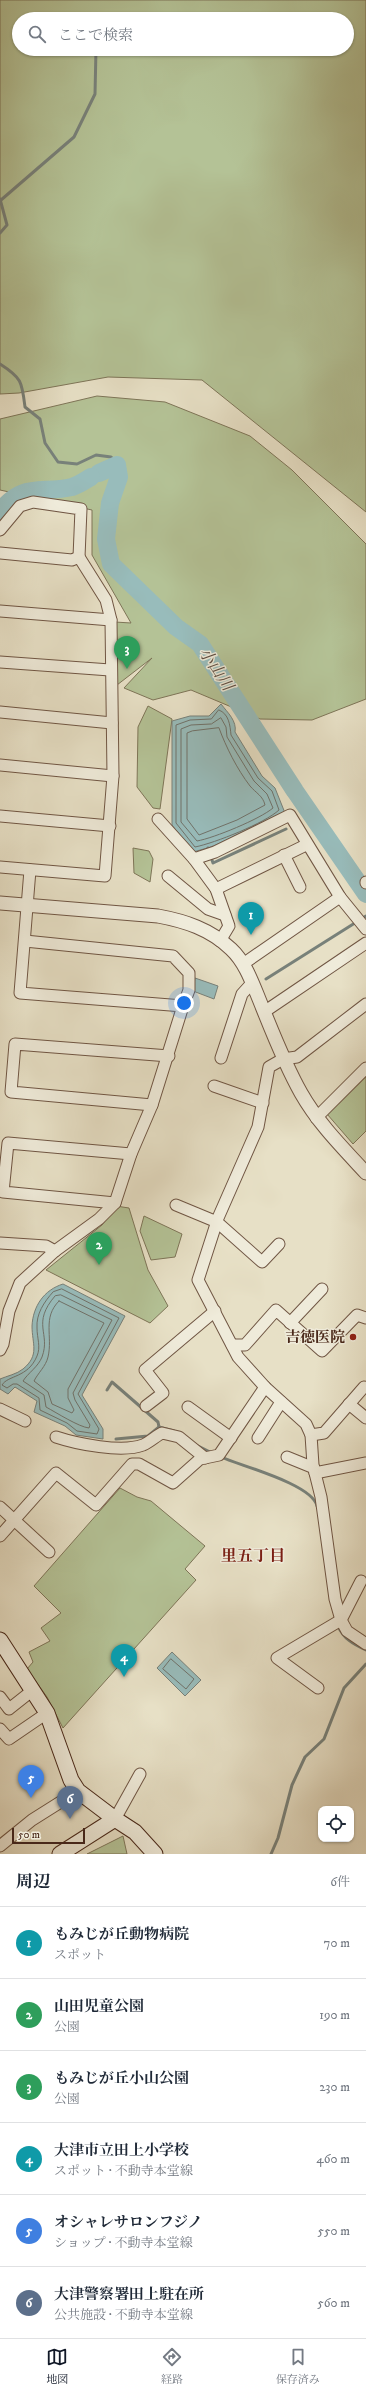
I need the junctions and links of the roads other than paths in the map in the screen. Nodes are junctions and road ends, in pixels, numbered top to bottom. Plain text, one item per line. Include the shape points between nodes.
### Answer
1 (0, 530) edge
2 (0, 553) edge
3 (79, 557) junction
4 (0, 611) edge
5 (111, 620) junction
6 (0, 662) edge
7 (110, 670) junction
8 (0, 712) edge
9 (112, 723) junction
10 (0, 765) edge
11 (113, 776) junction
12 (0, 816) edge
13 (158, 819) dead end
14 (110, 826) junction
15 (306, 845) junction
16 (284, 855) junction
17 (194, 859) junction
18 (0, 867) edge
19 (30, 870) junction
20 (168, 876) dead end
21 (300, 887) dead end
22 (216, 889) junction
23 (340, 897) junction
24 (0, 903) edge
25 (27, 905) junction
26 (225, 915) junction
27 (366, 929) edge
28 (25, 941) junction
29 (220, 941) junction
30 (366, 943) edge
31 (243, 964) junction
32 (252, 983) junction
33 (366, 1004) edge
34 (183, 1006) junction
35 (264, 1012) junction
36 (169, 1056) junction
37 (221, 1058) dead end
38 (283, 1059) junction
39 (366, 1068) edge
40 (214, 1086) dead end
41 (263, 1103) junction
42 (152, 1105) junction
43 (316, 1118) junction
44 (131, 1154) junction
45 (366, 1173) edge
46 (115, 1203) junction
47 (176, 1205) dead end
48 (217, 1222) junction
49 (0, 1243) edge
50 (279, 1244) dead end
51 (55, 1251) junction
52 (322, 1290) dead end
53 (215, 1311) junction
54 (366, 1318) edge
55 (290, 1323) junction
56 (232, 1345) junction
57 (0, 1350) edge
58 (264, 1387) junction
59 (364, 1387) dead end
60 (281, 1402) junction
61 (349, 1404) junction
62 (146, 1406) dead end
63 (188, 1407) dead end
64 (0, 1409) edge
65 (366, 1418) edge
66 (26, 1421) dead end
67 (311, 1435) junction
68 (56, 1437) dead end
69 (231, 1438) junction
70 (258, 1438) dead end
71 (287, 1457) dead end
72 (205, 1458) junction
73 (366, 1463) edge
74 (315, 1470) junction
75 (0, 1507) edge
76 (14, 1520) junction
77 (0, 1536) edge
78 (49, 1552) dead end
79 (361, 1581) dead end
80 (341, 1620) junction
81 (0, 1640) edge
82 (366, 1644) edge
83 (318, 1688) dead end
84 (33, 1690) junction
85 (0, 1697) edge
86 (47, 1714) junction
87 (0, 1729) edge
88 (140, 1774) dead end
89 (78, 1792) junction
90 (115, 1819) junction
91 (0, 1846) edge
92 (60, 1854) edge
93 (155, 1854) edge

1 - 3 street via 20,506 33,502 81,509
2 - 3 street via 72,560
3 - 5 street via 106,600
4 - 5 street
5 - 7 street
6 - 7 street
7 - 9 street
8 - 9 street
9 - 11 street
10 - 11 street
11 - 14 street
12 - 14 street
13 - 17 street
14 - 19 street via 105,876
15 - 16 street
15 - 17 street via 290,815 215,852
15 - 23 street
16 - 21 street
16 - 22 street
17 - 22 street
18 - 19 street
19 - 25 street
20 - 26 street via 208,908
22 - 26 street
23 - 27 street
23 - 31 street
24 - 25 street
25 - 28 street
25 - 29 street via 158,916 183,921 204,930
26 - 29 street via 229,926
28 - 34 street via 173,956 189,973 189,990
28 - 34 street via 20,993
29 - 31 street via 231,949
30 - 35 street
31 - 32 street
32 - 35 street
32 - 37 street via 242,994
33 - 38 street via 297,1057
34 - 36 street
35 - 38 street
36 - 42 street
36 - 42 street via 15,1044 11,1092
38 - 41 street via 269,1067
38 - 43 street
39 - 43 street
40 - 41 street
41 - 48 street via 258,1127
42 - 44 street
43 - 45 street
44 - 46 street
44 - 46 street via 8,1143 2,1192
46 - 51 street via 99,1219
47 - 48 street
48 - 50 street via 262,1262
48 - 53 street via 198,1280
49 - 51 street via 46,1246
51 - 57 street via 20,1283 9,1311
52 - 55 street
53 - 56 street
53 - 62 street via 145,1370 163,1393
54 - 55 street via 357,1315 322,1352
55 - 56 street via 276,1310 245,1345
56 - 58 street via 238,1357
58 - 60 street
58 - 69 street
59 - 61 street
60 - 67 street via 306,1424
60 - 70 street
61 - 65 street
61 - 67 street via 324,1433
63 - 69 street
64 - 66 street
67 - 74 street
68 - 72 street via 73,1443 110,1448 143,1445 162,1433 179,1437
69 - 72 street via 219,1455
71 - 74 street
72 - 76 street via 200,1459 173,1483 139,1464 132,1464 96,1505 56,1473
73 - 74 street
74 - 80 street via 335,1599
75 - 76 street
76 - 77 street
76 - 78 street
79 - 80 street
80 - 82 street via 347,1631
80 - 83 street via 273,1660
81 - 84 main road
84 - 85 street via 9,1709
84 - 86 main road
86 - 87 street via 9,1739
86 - 89 main road via 71,1780
88 - 90 street
89 - 90 main road
89 - 91 street via 32,1820
90 - 92 main road
90 - 93 main road via 135,1832

